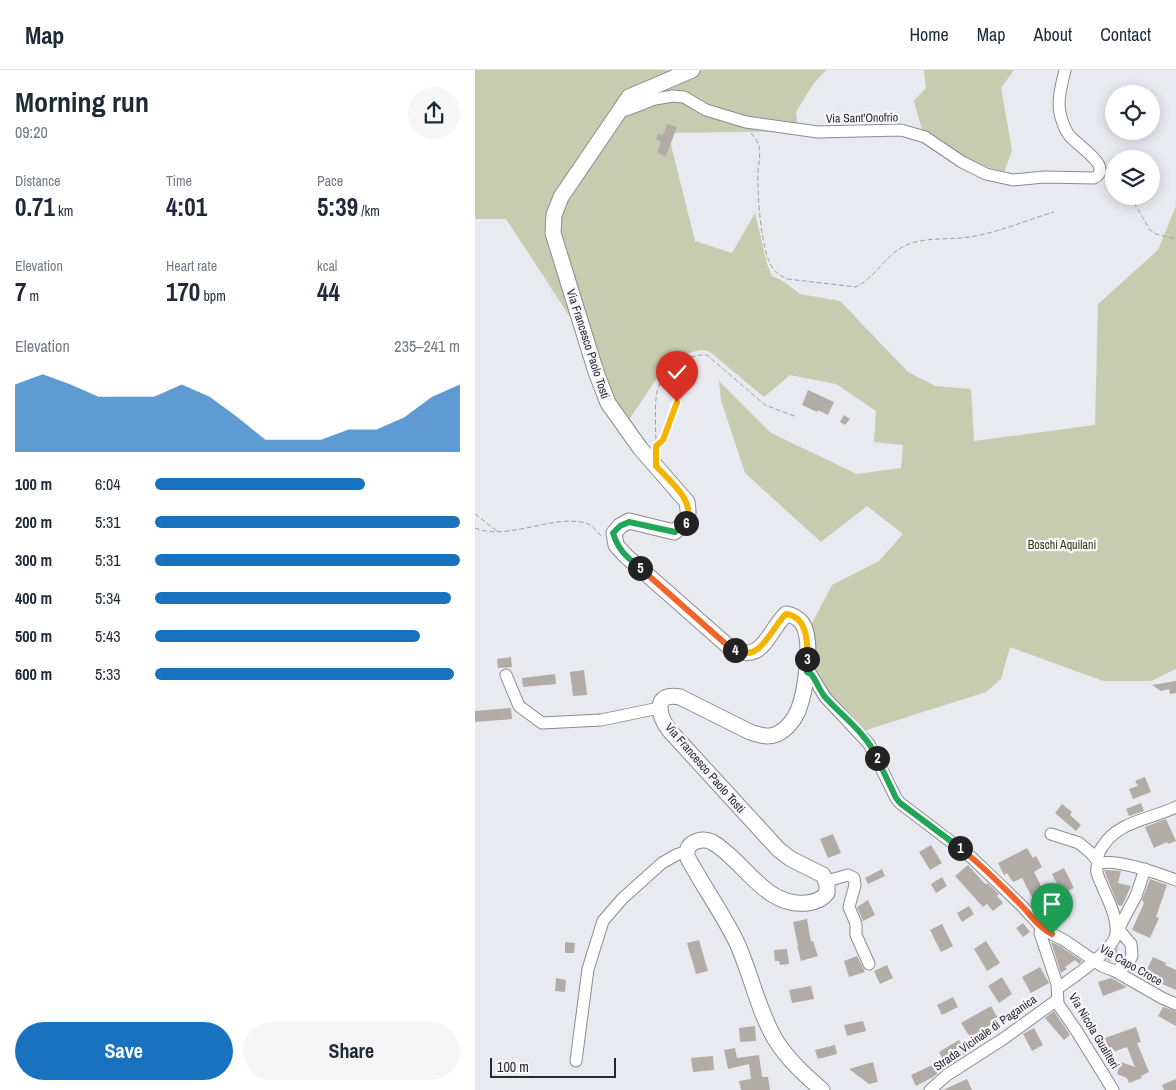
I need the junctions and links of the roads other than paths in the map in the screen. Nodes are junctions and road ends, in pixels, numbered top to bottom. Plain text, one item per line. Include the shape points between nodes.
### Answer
1 (692, 70) edge
2 (1065, 70) edge
3 (620, 109) junction
4 (807, 672) junction
5 (506, 675) dead end
6 (659, 708) junction
7 (1176, 807) edge
8 (1051, 834) dead end
9 (687, 852) junction
10 (1099, 862) junction
11 (1145, 869) junction
12 (1176, 880) edge
13 (827, 881) junction
14 (1041, 928) junction
15 (1095, 961) junction
16 (869, 964) dead end
17 (1115, 971) junction
18 (1057, 988) junction
19 (1057, 1000) junction
20 (1176, 1004) edge
21 (576, 1061) dead end
22 (822, 1090) edge
23 (930, 1090) edge
24 (1113, 1090) edge

1 - 3 main road, Via Francesco Paolo Tosti via 629,97
2 - 3 street, Via Sant'Onofrio via 1059,95 1060,114 1068,134 1100,166 1101,171 1094,178 1013,180 986,174 925,137 901,130 818,132 739,120 706,110 685,97 655,99 627,110
3 - 4 main road, Via Francesco Paolo Tosti via 561,198 554,215 553,233 608,404 640,448 687,502 689,513 687,522 675,532 629,522 613,533 616,545 739,653 749,654 761,647 779,620 786,614 793,615 806,632
4 - 6 main road, Via Francesco Paolo Tosti via 798,711 789,725 777,734 761,736 750,732 680,697 666,698
4 - 14 street, Via Capo Croce via 825,697 869,744 900,803 971,857
5 - 6 street via 519,706 542,723 601,720
6 - 13 main road, Via Francesco Paolo Tosti via 671,731 771,842 791,859 819,873
7 - 10 street via 1138,820 1113,834 1099,854
8 - 10 street via 1077,842
9 - 13 main road via 695,842 710,841 765,889 791,902 806,904 820,900 827,893
9 - 21 street via 662,863 603,921 588,969
9 - 22 main road via 695,872 736,940 775,1039
10 - 11 street
10 - 15 street via 1097,873 1111,907 1116,933 1111,944
11 - 12 street
11 - 17 street via 1119,930 1131,944 1132,956 1127,965
13 - 16 street via 848,875 854,878 849,907 856,924 856,935
14 - 15 street, Via Capo Croce
14 - 18 street, Via Nicola Gualiteri
15 - 17 street, Via Capo Croce
15 - 18 street
17 - 20 street, Via Capo Croce
18 - 19 street, Via Nicola Gualiteri
19 - 23 street, Strada Vicinale di Paganica
19 - 24 street, Via Nicola Gualiteri

